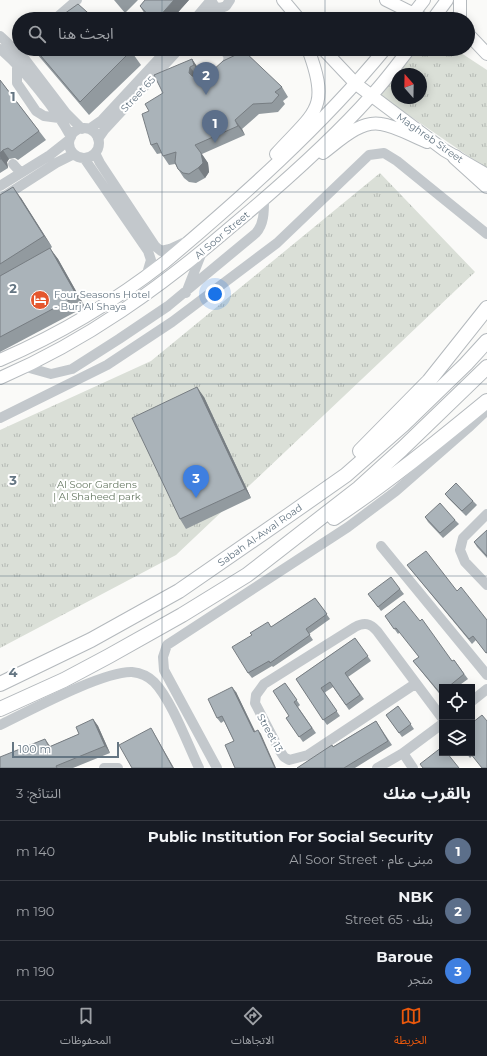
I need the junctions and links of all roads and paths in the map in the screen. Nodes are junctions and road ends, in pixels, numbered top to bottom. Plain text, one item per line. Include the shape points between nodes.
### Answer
1 (77, 0) edge
2 (230, 0) edge
3 (283, 0) edge
4 (386, 0) edge
5 (424, 0) edge
6 (447, 0) edge
7 (460, 0) edge
8 (213, 3) edge
9 (63, 12) edge
10 (203, 12) edge
11 (292, 12) edge
12 (407, 12) edge
13 (418, 12) edge
14 (438, 12) edge
15 (460, 12) edge
16 (0, 36) edge
17 (475, 41) edge
18 (12, 44) edge
19 (0, 49) edge
20 (475, 53) edge
21 (487, 54) edge
22 (24, 56) edge
23 (161, 56) edge
24 (173, 56) edge
25 (229, 56) edge
26 (310, 56) edge
27 (330, 56) edge
28 (379, 56) edge
29 (404, 56) edge
30 (487, 61) edge
31 (18, 65) junction
32 (212, 76) edge
33 (356, 84) junction
34 (372, 95) junction
35 (57, 115) junction
36 (86, 129) junction
37 (70, 139) junction
38 (98, 140) junction
39 (95, 153) junction
40 (74, 154) junction
41 (450, 154) junction
42 (84, 158) junction
43 (13, 164) dead end
44 (21, 173) junction
45 (487, 175) edge
46 (288, 178) junction
47 (0, 186) edge
48 (487, 186) edge
49 (0, 199) edge
50 (264, 200) junction
51 (232, 203) junction
52 (487, 234) edge
53 (192, 238) junction
54 (202, 252) junction
55 (146, 276) junction
56 (186, 293) junction
57 (485, 309) edge
58 (487, 341) edge
59 (0, 360) edge
60 (26, 367) junction
61 (487, 367) edge
62 (0, 378) edge
63 (487, 401) edge
64 (487, 410) edge
65 (0, 418) edge
66 (487, 514) edge
67 (289, 515) junction
68 (381, 546) dead end
69 (247, 575) junction
70 (487, 584) edge
71 (487, 675) edge
72 (0, 684) edge
73 (415, 684) junction
74 (178, 693) junction
75 (486, 693) edge
76 (165, 698) junction
77 (475, 699) edge
78 (0, 709) edge
79 (439, 714) edge
80 (0, 724) edge
81 (439, 726) edge
82 (403, 753) junction
83 (104, 768) edge
84 (118, 768) edge
85 (199, 768) edge
86 (217, 768) edge
87 (377, 768) edge
88 (413, 768) edge

1 - 9 street
2 - 8 street via 226,6
3 - 11 main road
4 - 12 main road
5 - 13 main road
6 - 14 main road
7 - 15 main road
8 - 10 street
16 - 18 street
17 - 21 main road
19 - 31 street
20 - 30 main road
22 - 36 street via 66,113
23 - 36 street, Street 65 via 102,120
24 - 38 street, Street 65 via 105,129
25 - 32 street via 228,62
26 - 51 main road via 320,89 315,110
27 - 33 main road, Maghreb Street
28 - 33 main road, Al Soor Street
29 - 34 main road, Al Soor Street
31 - 35 street
31 - 35 street via 17,83 36,111 46,117
33 - 34 main road, Maghreb Street
33 - 51 main road, Al Soor Street via 312,130
34 - 41 main road, Maghreb Street
34 - 46 main road, Al Soor Street
35 - 37 street
36 - 37 street via 75,131
36 - 38 street via 93,132
37 - 40 street via 70,148
37 - 44 street
38 - 39 street
39 - 42 street
39 - 53 street via 155,246 161,251 170,250
40 - 42 street
40 - 49 street
41 - 45 main road, Maghreb Street
41 - 46 main road via 383,124 369,124 351,133
41 - 48 highway
42 - 55 street via 148,251 151,260
43 - 44 street
44 - 47 street
46 - 50 main road, Al Soor Street
50 - 54 main road, Al Soor Street
50 - 56 street via 264,213 256,234
51 - 53 main road, Al Soor Street
52 - 65 street via 397,161 384,153 370,154 277,243 172,322 106,366
53 - 55 main road, Al Soor Street
54 - 56 street
54 - 60 main road, Al Soor Street via 87,334
55 - 59 main road, Al Soor Street via 88,314
56 - 60 street via 72,368 51,374
57 - 67 highway via 429,381 398,414
58 - 67 highway, Sabah Al-Awal Road via 403,425 346,475
60 - 62 main road, Al Soor Street
61 - 69 highway, Sabah Al-Awal Road via 359,488
63 - 69 highway via 364,498
64 - 74 street via 396,491 348,527 168,643 163,655 163,665 166,675
66 - 70 street via 463,538 460,550 466,562
67 - 72 highway, Sabah Al-Awal Road via 179,591 91,640
68 - 71 street
69 - 78 highway, Sabah Al-Awal Road via 109,656
73 - 73 street, Street 13 via 377,631 368,624 361,624 264,684 256,695 255,703 280,751 289,760 308,755
73 - 79 street, Street 13
74 - 76 street via 170,690
74 - 86 street
75 - 77 street
76 - 80 street via 148,677 127,672 90,683
76 - 85 street
81 - 82 street
82 - 87 street
82 - 88 street
83 - 84 street

